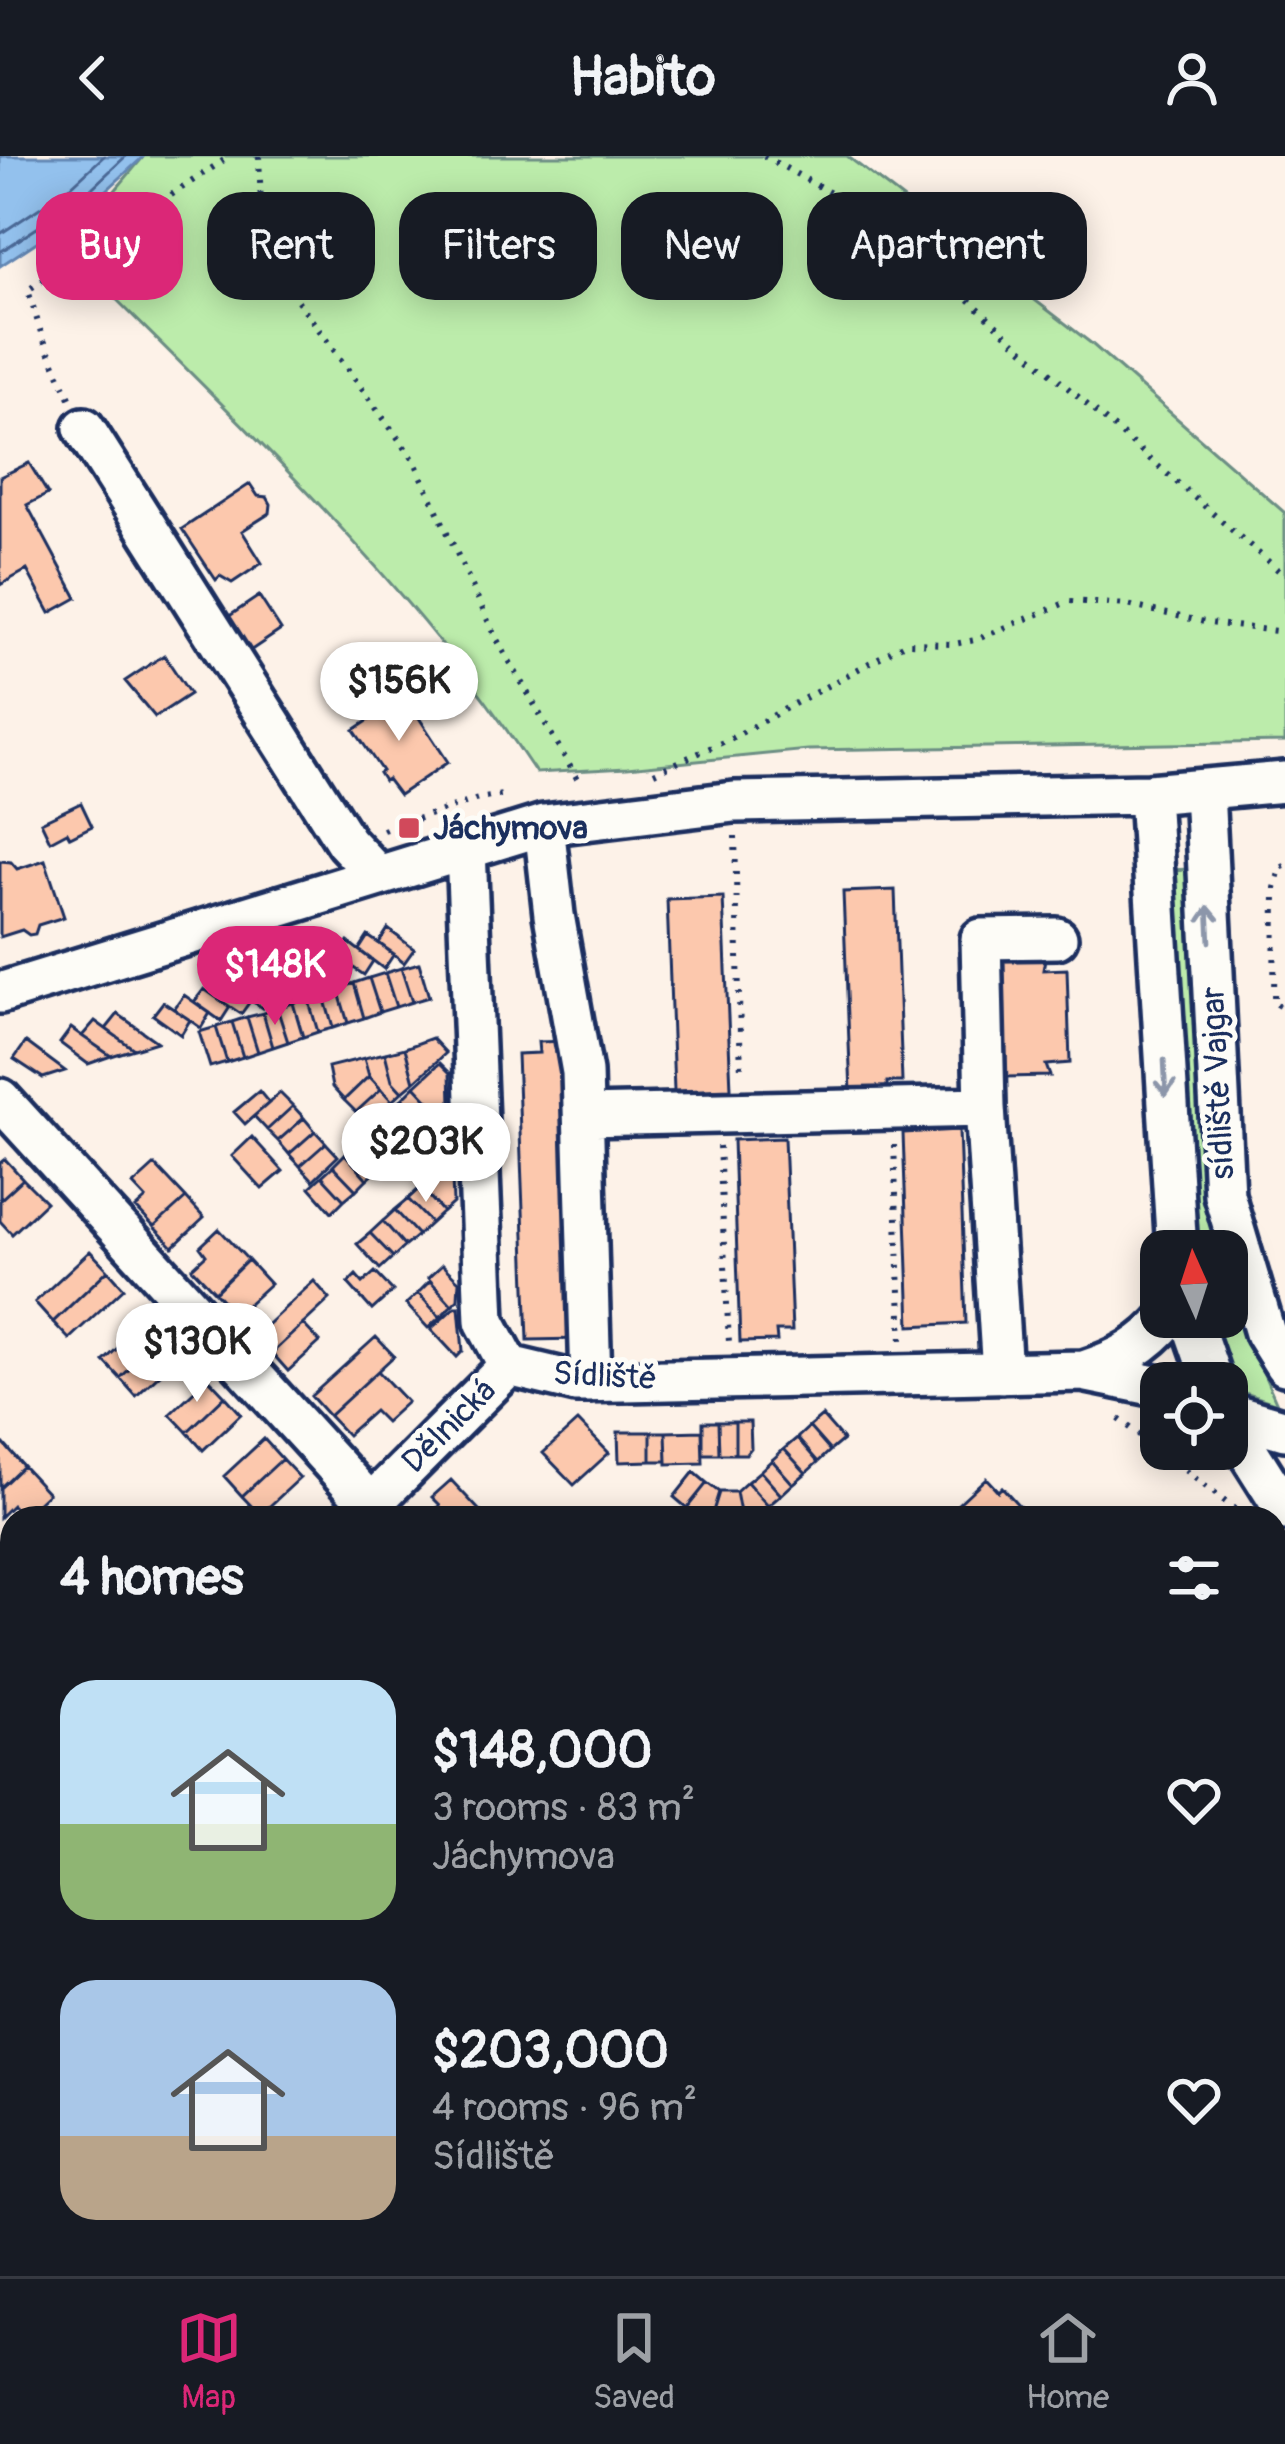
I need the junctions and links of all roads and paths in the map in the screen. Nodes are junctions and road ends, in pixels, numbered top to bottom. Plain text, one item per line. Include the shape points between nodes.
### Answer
1 (230, 156) edge
2 (260, 156) edge
3 (764, 156) edge
4 (84, 428) joint
5 (1285, 575) edge
6 (1285, 632) edge
7 (640, 776) dead end
8 (1285, 782) edge
9 (559, 785) dead end
10 (1204, 790) junction
11 (518, 792) dead end
12 (1149, 794) junction
13 (544, 825) junction
14 (735, 827) dead end
15 (346, 842) junction
16 (466, 849) junction
17 (1285, 866) edge
18 (377, 875) junction
19 (1057, 938) dead end
20 (0, 994) edge
21 (1285, 1009) edge
22 (0, 1099) edge
23 (730, 1101) junction
24 (985, 1107) junction
25 (892, 1110) junction
26 (584, 1116) junction
27 (1176, 1230) edge
28 (1152, 1338) edge
29 (902, 1357) dead end
30 (729, 1359) dead end
31 (1285, 1365) edge
32 (509, 1366) junction
33 (1082, 1371) junction
34 (1002, 1373) junction
35 (591, 1382) junction
36 (1140, 1383) edge
37 (1113, 1414) dead end
38 (1248, 1421) edge
39 (1285, 1430) edge
40 (1248, 1450) edge
41 (360, 1506) edge
42 (369, 1506) edge
43 (1232, 1506) edge
44 (1283, 1506) edge

1 - 4 path via 28,290
2 - 9 path via 263,253 414,460 495,636 578,782
3 - 5 path via 888,225
4 - 15 street
6 - 7 path via 1070,602 975,640 906,643 730,740
8 - 10 street
10 - 12 street
31 -> 10 street, sídliště Vajgar via 1265,1333 1224,1196
11 - 15 path
12 - 13 street via 734,802
12 -> 27 street, sídliště Vajgar
13 - 16 street
13 - 26 street
14 - 23 path
15 - 18 street
16 - 18 street
16 - 32 street, Sídliště via 485,1321
17 - 21 path via 1275,888 1274,1003
18 - 20 street
19 - 24 street via 981,939
22 - 41 street, Dělnická
23 - 25 street
23 - 26 street
23 - 30 path
24 - 25 street
24 - 34 street
25 - 29 path
26 - 35 street
28 - 33 street
32 - 35 street, Sídliště
32 - 42 street, Dělnická
33 - 34 street, Sídliště
33 - 36 street
34 - 35 street, Sídliště
37 - 43 path
38 - 39 street
40 - 44 street

